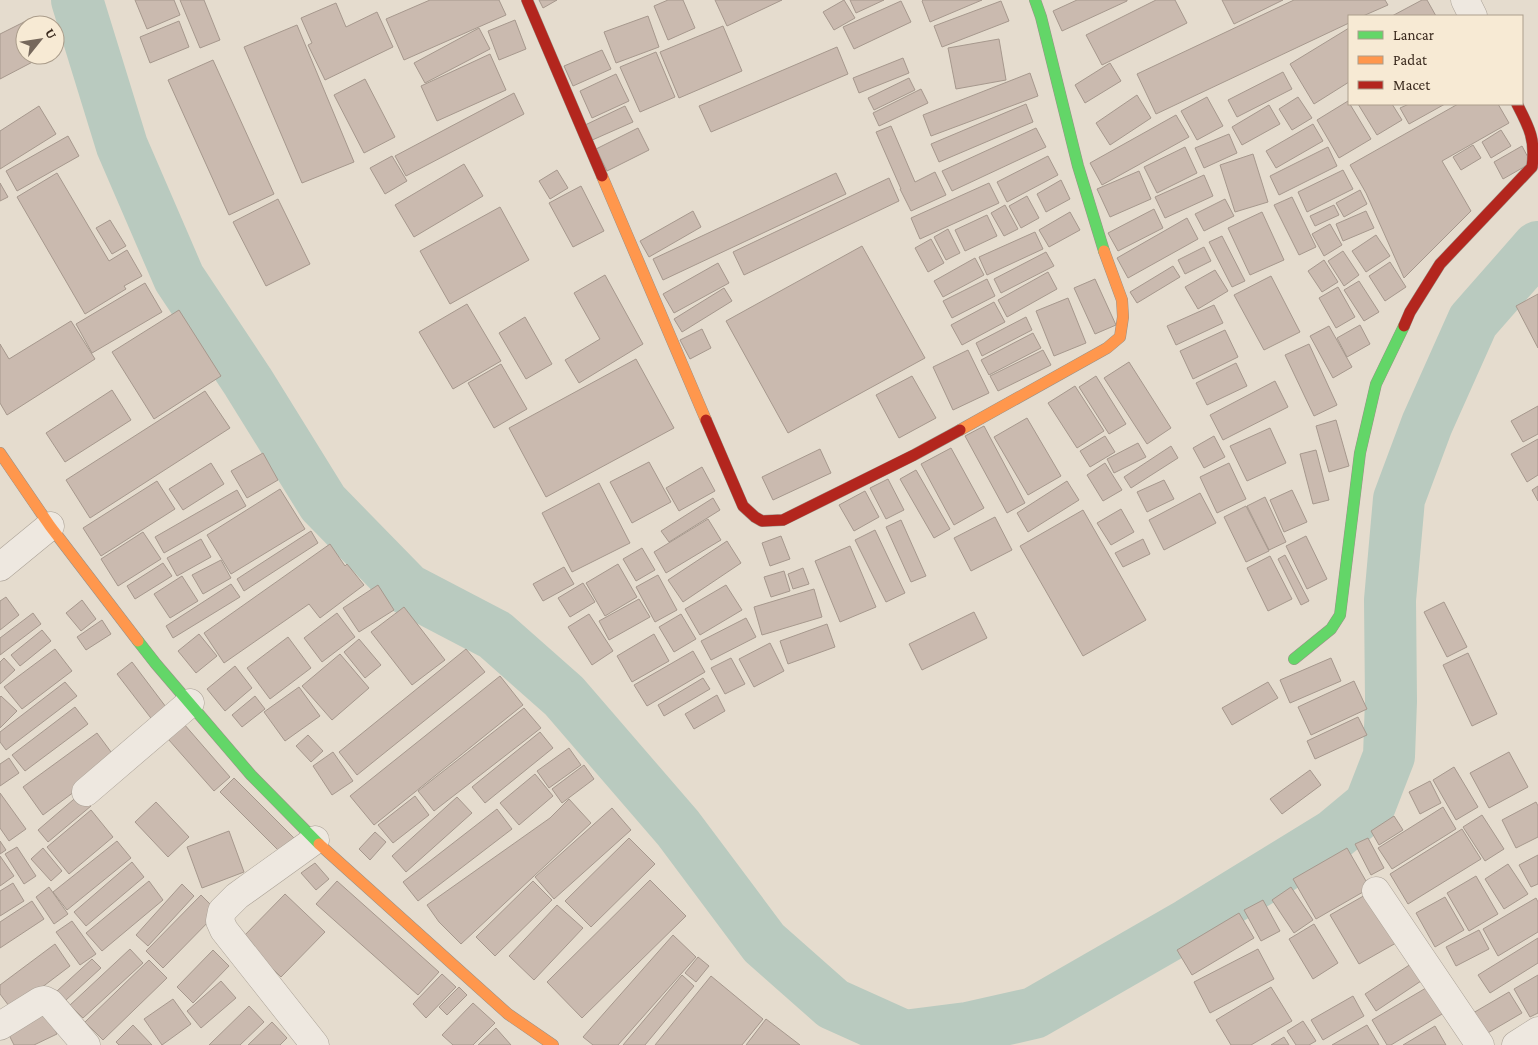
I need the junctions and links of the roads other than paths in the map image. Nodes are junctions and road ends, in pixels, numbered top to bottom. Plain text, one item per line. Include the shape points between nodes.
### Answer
1 (527, 0) edge
2 (1035, 0) edge
3 (1465, 0) edge
4 (1472, 15) edge
5 (1518, 105) edge
6 (1536, 138) edge
7 (0, 453) edge
8 (50, 526) junction
9 (0, 567) edge
10 (1294, 659) dead end
11 (190, 703) junction
12 (86, 792) dead end
13 (315, 840) junction
14 (1376, 891) dead end
15 (4, 1016) edge
16 (1538, 1031) edge
17 (86, 1045) edge
18 (315, 1045) edge
19 (553, 1045) edge
20 (1480, 1045) edge
21 (1516, 1045) edge

1 - 2 street via 743,506 762,521 783,520 914,455 1107,348 1120,337 1122,300 1078,166
3 - 4 street
5 - 6 street
6 - 10 street via 1532,167 1440,264 1410,312 1380,375 1360,453 1340,615 1331,629
7 - 8 street
8 - 9 street
8 - 11 street
11 - 12 street
11 - 13 street via 251,775
13 - 18 street via 237,896 222,911 220,921
13 - 19 street via 508,1014
14 - 20 street
15 - 17 street via 47,1001
16 - 21 street

